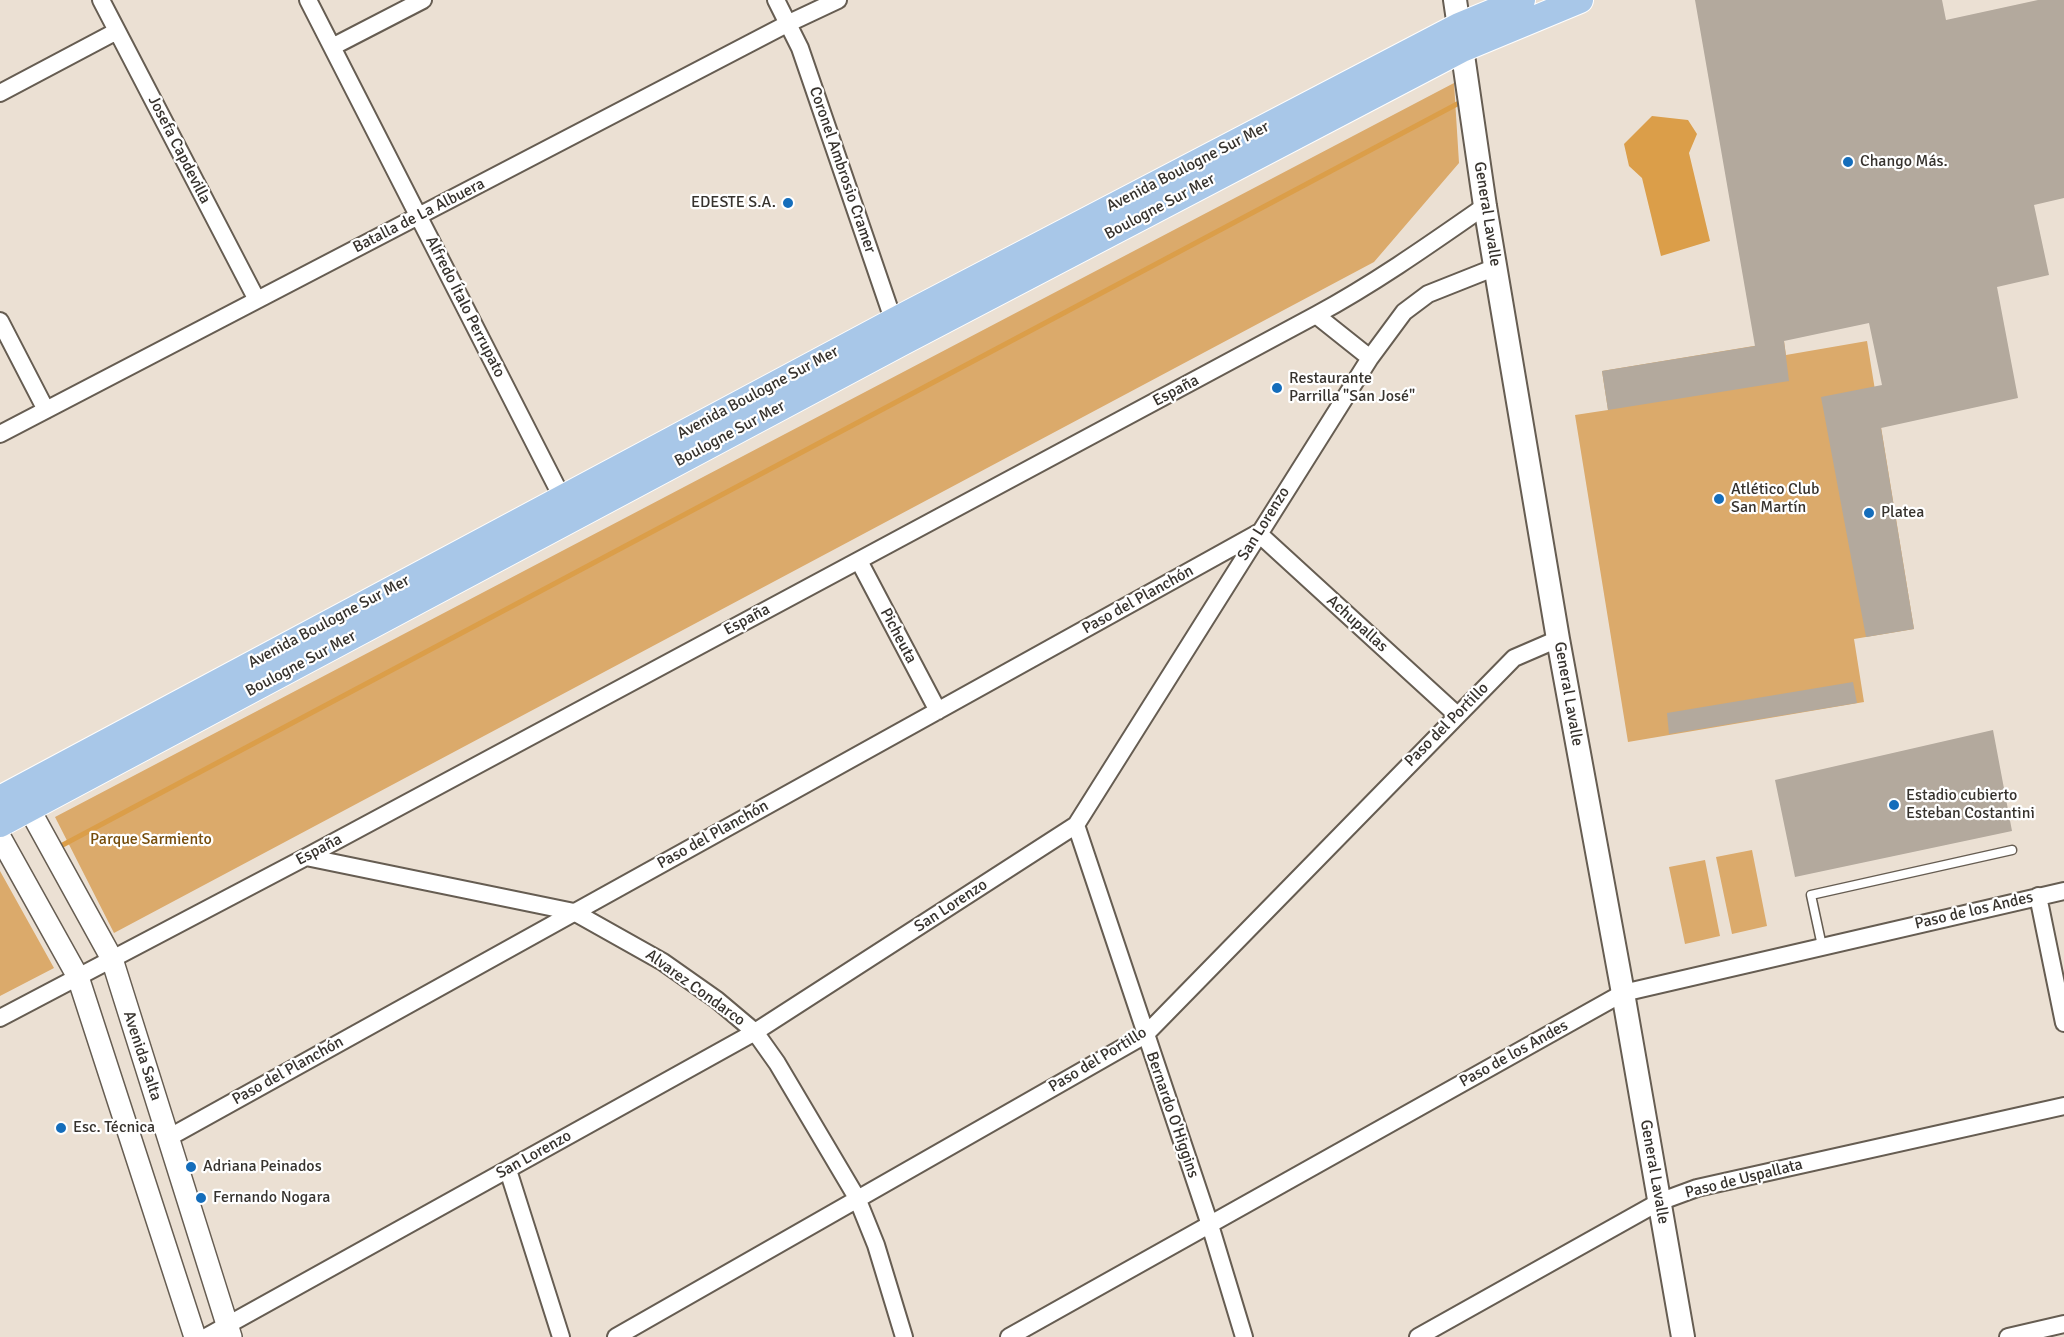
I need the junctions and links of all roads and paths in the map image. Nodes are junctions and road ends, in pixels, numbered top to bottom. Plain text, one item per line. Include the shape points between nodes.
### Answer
1 (101, 0) edge
2 (308, 0) edge
3 (423, 0) edge
4 (776, 0) edge
5 (838, 0) edge
6 (1455, 0) edge
7 (1522, 0) edge
8 (1580, 0) edge
9 (788, 24) junction
10 (117, 32) junction
11 (1461, 38) junction
12 (332, 47) junction
13 (0, 93) edge
14 (1485, 206) junction
15 (418, 216) junction
16 (1496, 267) junction
17 (256, 300) junction
18 (1316, 315) junction
19 (0, 321) edge
20 (897, 332) junction
21 (1370, 358) junction
22 (46, 410) junction
23 (0, 434) edge
24 (568, 508) junction
25 (1258, 533) junction
26 (859, 561) junction
27 (1557, 639) junction
28 (938, 711) junction
29 (1456, 715) junction
30 (16, 799) edge
31 (0, 824) edge
32 (1076, 825) junction
33 (0, 837) edge
34 (2012, 850) dead end
35 (306, 857) junction
36 (2064, 891) edge
37 (2038, 896) junction
38 (574, 912) junction
39 (1822, 946) junction
40 (112, 959) junction
41 (78, 977) junction
42 (1623, 993) junction
43 (0, 1018) edge
44 (2064, 1023) edge
45 (755, 1032) junction
46 (1145, 1035) junction
47 (2064, 1106) edge
48 (168, 1138) junction
49 (508, 1170) junction
50 (857, 1198) junction
51 (1659, 1202) junction
52 (1210, 1225) junction
53 (2064, 1324) edge
54 (229, 1331) edge
55 (195, 1337) edge
56 (206, 1337) edge
57 (561, 1337) edge
58 (616, 1337) edge
59 (904, 1337) edge
60 (1010, 1337) edge
61 (1244, 1337) edge
62 (1418, 1337) edge
63 (1683, 1337) edge
64 (2008, 1337) edge

1 - 10 street, Josefa Capdevilla
2 - 12 street, Alfredo Ítalo Perrupato
3 - 12 street
4 - 9 street, Coronel Ambrosio Cramer
5 - 9 street, Batalla de La Albuera
6 - 11 main road, General Lavalle
7 - 11 main road
8 - 11 main road
9 - 15 street, Batalla de La Albuera
9 - 20 street, Coronel Ambrosio Cramer via 800,48
10 - 13 street
10 - 17 street, Josefa Capdevilla
11 - 14 main road, General Lavalle
11 - 20 main road, Boulogne Sur Mer
12 - 15 street, Alfredo Ítalo Perrupato
14 - 16 main road, General Lavalle
14 - 18 street, España via 1395,269
15 - 17 street, Batalla de La Albuera
15 - 24 street, Alfredo Ítalo Perrupato
16 - 21 street, San Lorenzo via 1428,294 1404,312
16 - 27 main road, General Lavalle
17 - 22 street, Batalla de La Albuera
18 - 21 street
18 - 26 street, España
19 - 22 street
20 - 24 main road, Avenida Boulogne Sur Mer
21 - 25 street, San Lorenzo
22 - 23 street, Batalla de La Albuera
24 - 30 main road, Avenida Boulogne Sur Mer
25 - 28 street, Paso del Planchón
25 - 29 street, Achupallas
25 - 32 street, San Lorenzo
26 - 28 street, Picheuta
26 - 35 street, España
27 - 29 street, Paso del Portillo via 1514,658
27 - 42 main road, General Lavalle
28 - 38 street, Paso del Planchón
29 - 46 street, Paso del Portillo
30 - 31 main road
30 - 40 street, Avenida Salta
32 - 45 street, San Lorenzo
32 - 46 street, Bernardo O'Higgins
33 - 41 street
34 - 39 lane via 1811,895
35 - 38 street, Alvarez Condarco
35 - 40 street, España
36 - 37 street, Paso de los Andes
37 - 39 street, Paso de los Andes
37 - 44 street
38 - 45 street, Alvarez Condarco via 663,962
38 - 48 street, Paso del Planchón
39 - 42 street, Paso de los Andes
40 - 41 street, España
40 - 48 street, Avenida Salta
41 - 43 street, España
41 - 55 street
42 - 51 main road, General Lavalle
42 - 52 street, Paso de los Andes
45 - 49 street, San Lorenzo
45 - 50 street, Alvarez Condarco via 798,1096
46 - 50 street, Paso del Portillo
46 - 52 street, Bernardo O'Higgins
47 - 51 street, Paso de Uspallata via 1696,1188
48 - 54 street, Avenida Salta
49 - 54 street, San Lorenzo
49 - 57 street
50 - 58 street, Paso del Portillo
50 - 59 street, Alvarez Condarco
51 - 62 street, Paso de Uspallata
51 - 63 main road, General Lavalle
52 - 60 street, Paso de los Andes
52 - 61 street, Bernardo O'Higgins
53 - 64 street
54 - 56 street, San Lorenzo

